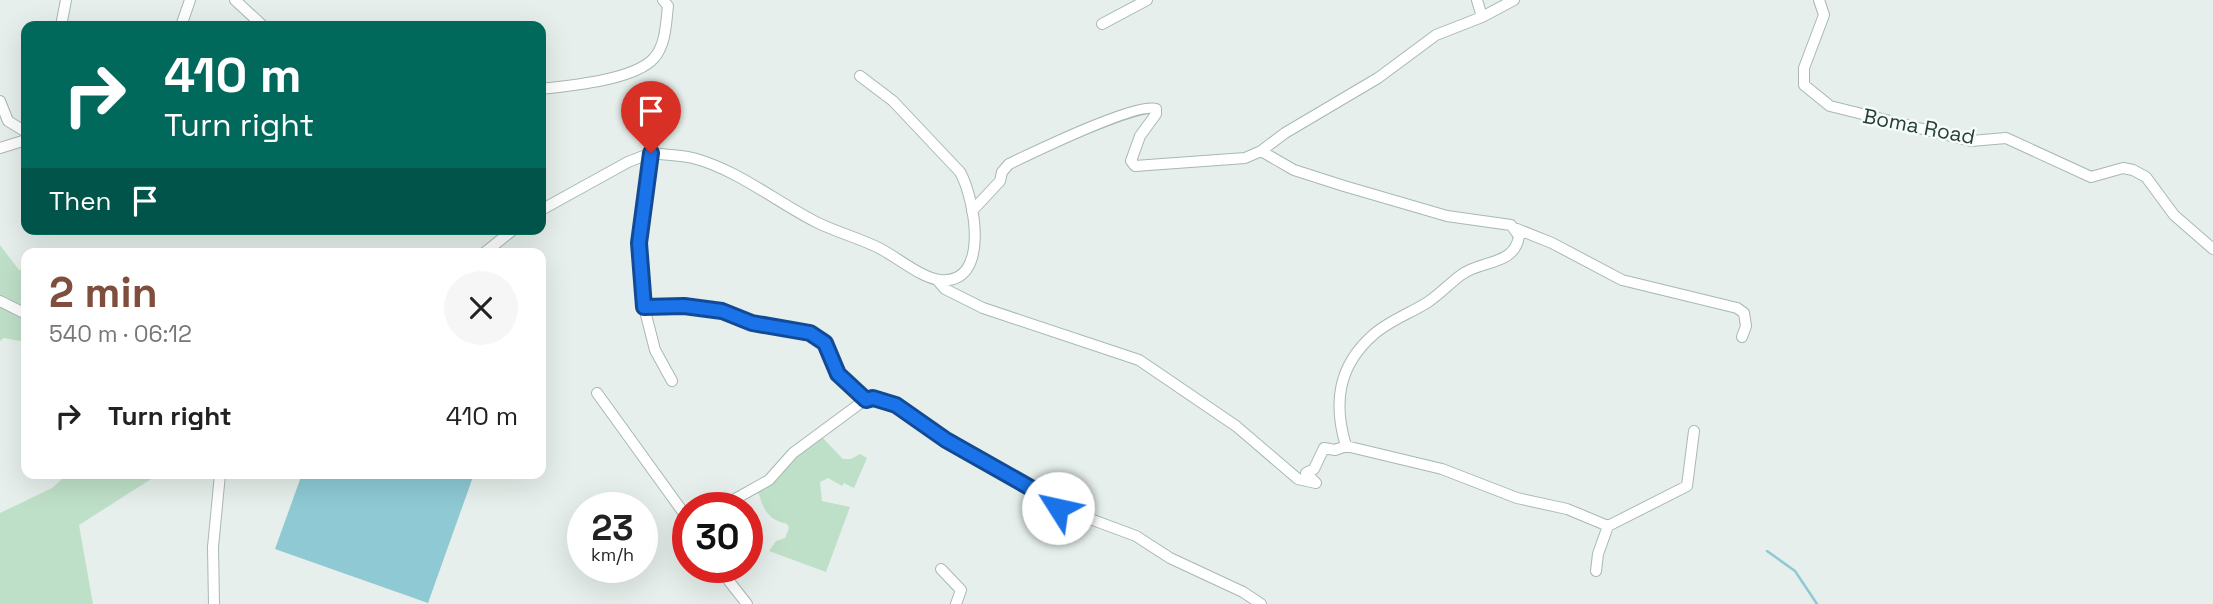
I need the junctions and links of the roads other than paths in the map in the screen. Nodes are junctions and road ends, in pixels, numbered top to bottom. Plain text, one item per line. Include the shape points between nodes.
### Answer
1 (66, 0) edge
2 (190, 0) edge
3 (236, 0) edge
4 (663, 0) edge
5 (1147, 0) edge
6 (1477, 0) edge
7 (1514, 0) edge
8 (1819, 0) edge
9 (1482, 17) junction
10 (62, 21) edge
11 (183, 21) edge
12 (258, 21) edge
13 (1102, 24) dead end
14 (860, 76) dead end
15 (546, 88) edge
16 (0, 101) edge
17 (21, 129) edge
18 (21, 142) edge
19 (0, 148) edge
20 (1261, 151) junction
21 (651, 153) junction
22 (546, 206) edge
23 (972, 211) junction
24 (1517, 229) junction
25 (507, 235) edge
26 (491, 248) edge
27 (2213, 249) edge
28 (937, 280) junction
29 (0, 301) edge
30 (644, 307) junction
31 (21, 312) edge
32 (1742, 337) dead end
33 (672, 381) dead end
34 (597, 393) dead end
35 (866, 400) junction
36 (1694, 431) dead end
37 (1346, 446) junction
38 (220, 479) edge
39 (748, 492) edge
40 (672, 497) edge
41 (1608, 526) junction
42 (941, 569) dead end
43 (1596, 570) dead end
44 (731, 583) edge
45 (214, 604) edge
46 (747, 604) edge
47 (956, 604) edge
48 (1261, 604) edge

1 - 10 street
2 - 11 street
3 - 12 street
4 - 15 street via 668,6 654,59 627,74
5 - 13 street
6 - 9 street
7 - 9 street
8 - 27 street, Boma Road via 1824,15 1804,68 1804,85 1830,106 1971,141 2006,138 2091,177 2123,168 2133,170 2146,177 2174,215
9 - 20 street via 1436,35 1378,78
14 - 23 street via 893,100 960,172
16 - 17 street via 8,121
18 - 19 street
20 - 23 street via 1245,158 1135,166 1131,161 1140,136 1157,112 1150,107 1124,112 1009,164
20 - 24 street via 1294,170 1344,186 1447,216
21 - 22 street
21 - 28 street via 716,166 818,223
21 - 30 street via 639,243
23 - 28 street via 972,261 954,281
24 - 32 street via 1622,280 1737,308 1744,313
24 - 37 street via 1518,244 1513,252 1461,274 1427,303 1374,333 1356,352 1340,383 1337,403
25 - 26 street
28 - 37 street via 945,289 983,308 1139,360 1236,426 1298,479 1315,482 1306,473 1314,469 1324,448
29 - 31 street
30 - 33 street via 655,350
30 - 35 street via 722,311 752,323 810,333 825,343 838,374
34 - 40 street
35 - 39 street via 793,453 769,480
35 - 48 street via 891,402 1058,508 1136,536
36 - 41 street via 1687,486
37 - 41 street via 1442,469
38 - 45 street via 213,547
41 - 43 street
42 - 47 street via 961,590
44 - 46 street

